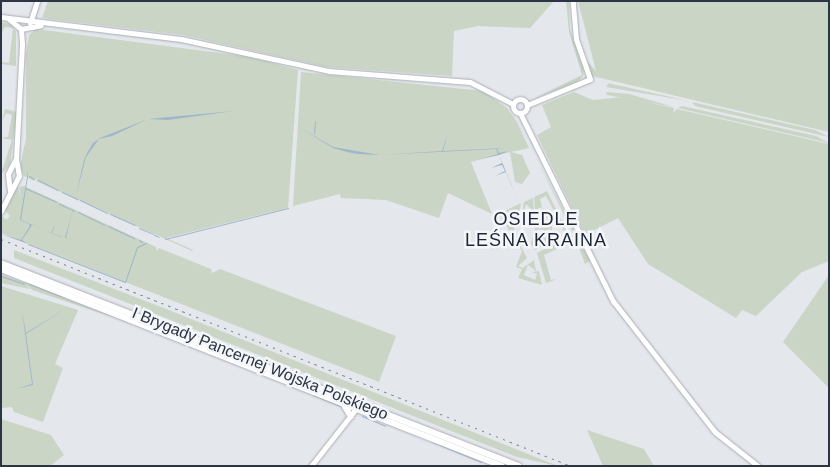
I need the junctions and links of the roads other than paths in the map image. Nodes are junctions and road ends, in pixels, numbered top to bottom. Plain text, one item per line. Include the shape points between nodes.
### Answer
1 (573, 1) edge
2 (35, 6) edge
3 (1, 17) edge
4 (25, 20) junction
5 (44, 22) junction
6 (54, 24) junction
7 (23, 28) junction
8 (514, 102) junction
9 (527, 103) junction
10 (522, 113) junction
11 (16, 159) junction
12 (12, 170) junction
13 (18, 172) junction
14 (9, 179) junction
15 (17, 180) junction
16 (11, 194) junction
17 (1, 211) edge
18 (1, 263) edge
19 (1, 269) edge
20 (343, 403) junction
21 (358, 406) junction
22 (351, 416) junction
23 (311, 466) edge
24 (502, 466) edge
25 (519, 466) edge
26 (758, 466) edge

1 - 9 street via 572,11 590,79
2 - 4 street
2 - 5 street
3 - 4 street
3 - 7 street
4 - 5 street
4 - 7 street
4 - 7 street
5 - 6 street
6 - 7 street
6 - 8 street via 206,43 329,71 463,81
7 - 11 street
8 - 9 street
8 - 10 street
9 - 10 street
10 - 26 street via 613,301 715,432
11 - 12 street
11 - 13 street
12 - 13 street
12 - 14 street
13 - 15 street
14 - 15 street
14 - 16 street
15 - 16 street
16 - 17 street
18 - 21 main road, I Brygady Pancernej Wojska Polskiego
19 - 20 main road, I Brygady Pancernej Wojska Polskiego
20 - 21 main road, I Brygady Pancernej Wojska Polskiego
20 - 22 main road
21 - 22 street
21 - 24 main road, I Brygady Pancernej Wojska Polskiego
21 - 25 main road, I Brygady Pancernej Wojska Polskiego
22 - 23 street

